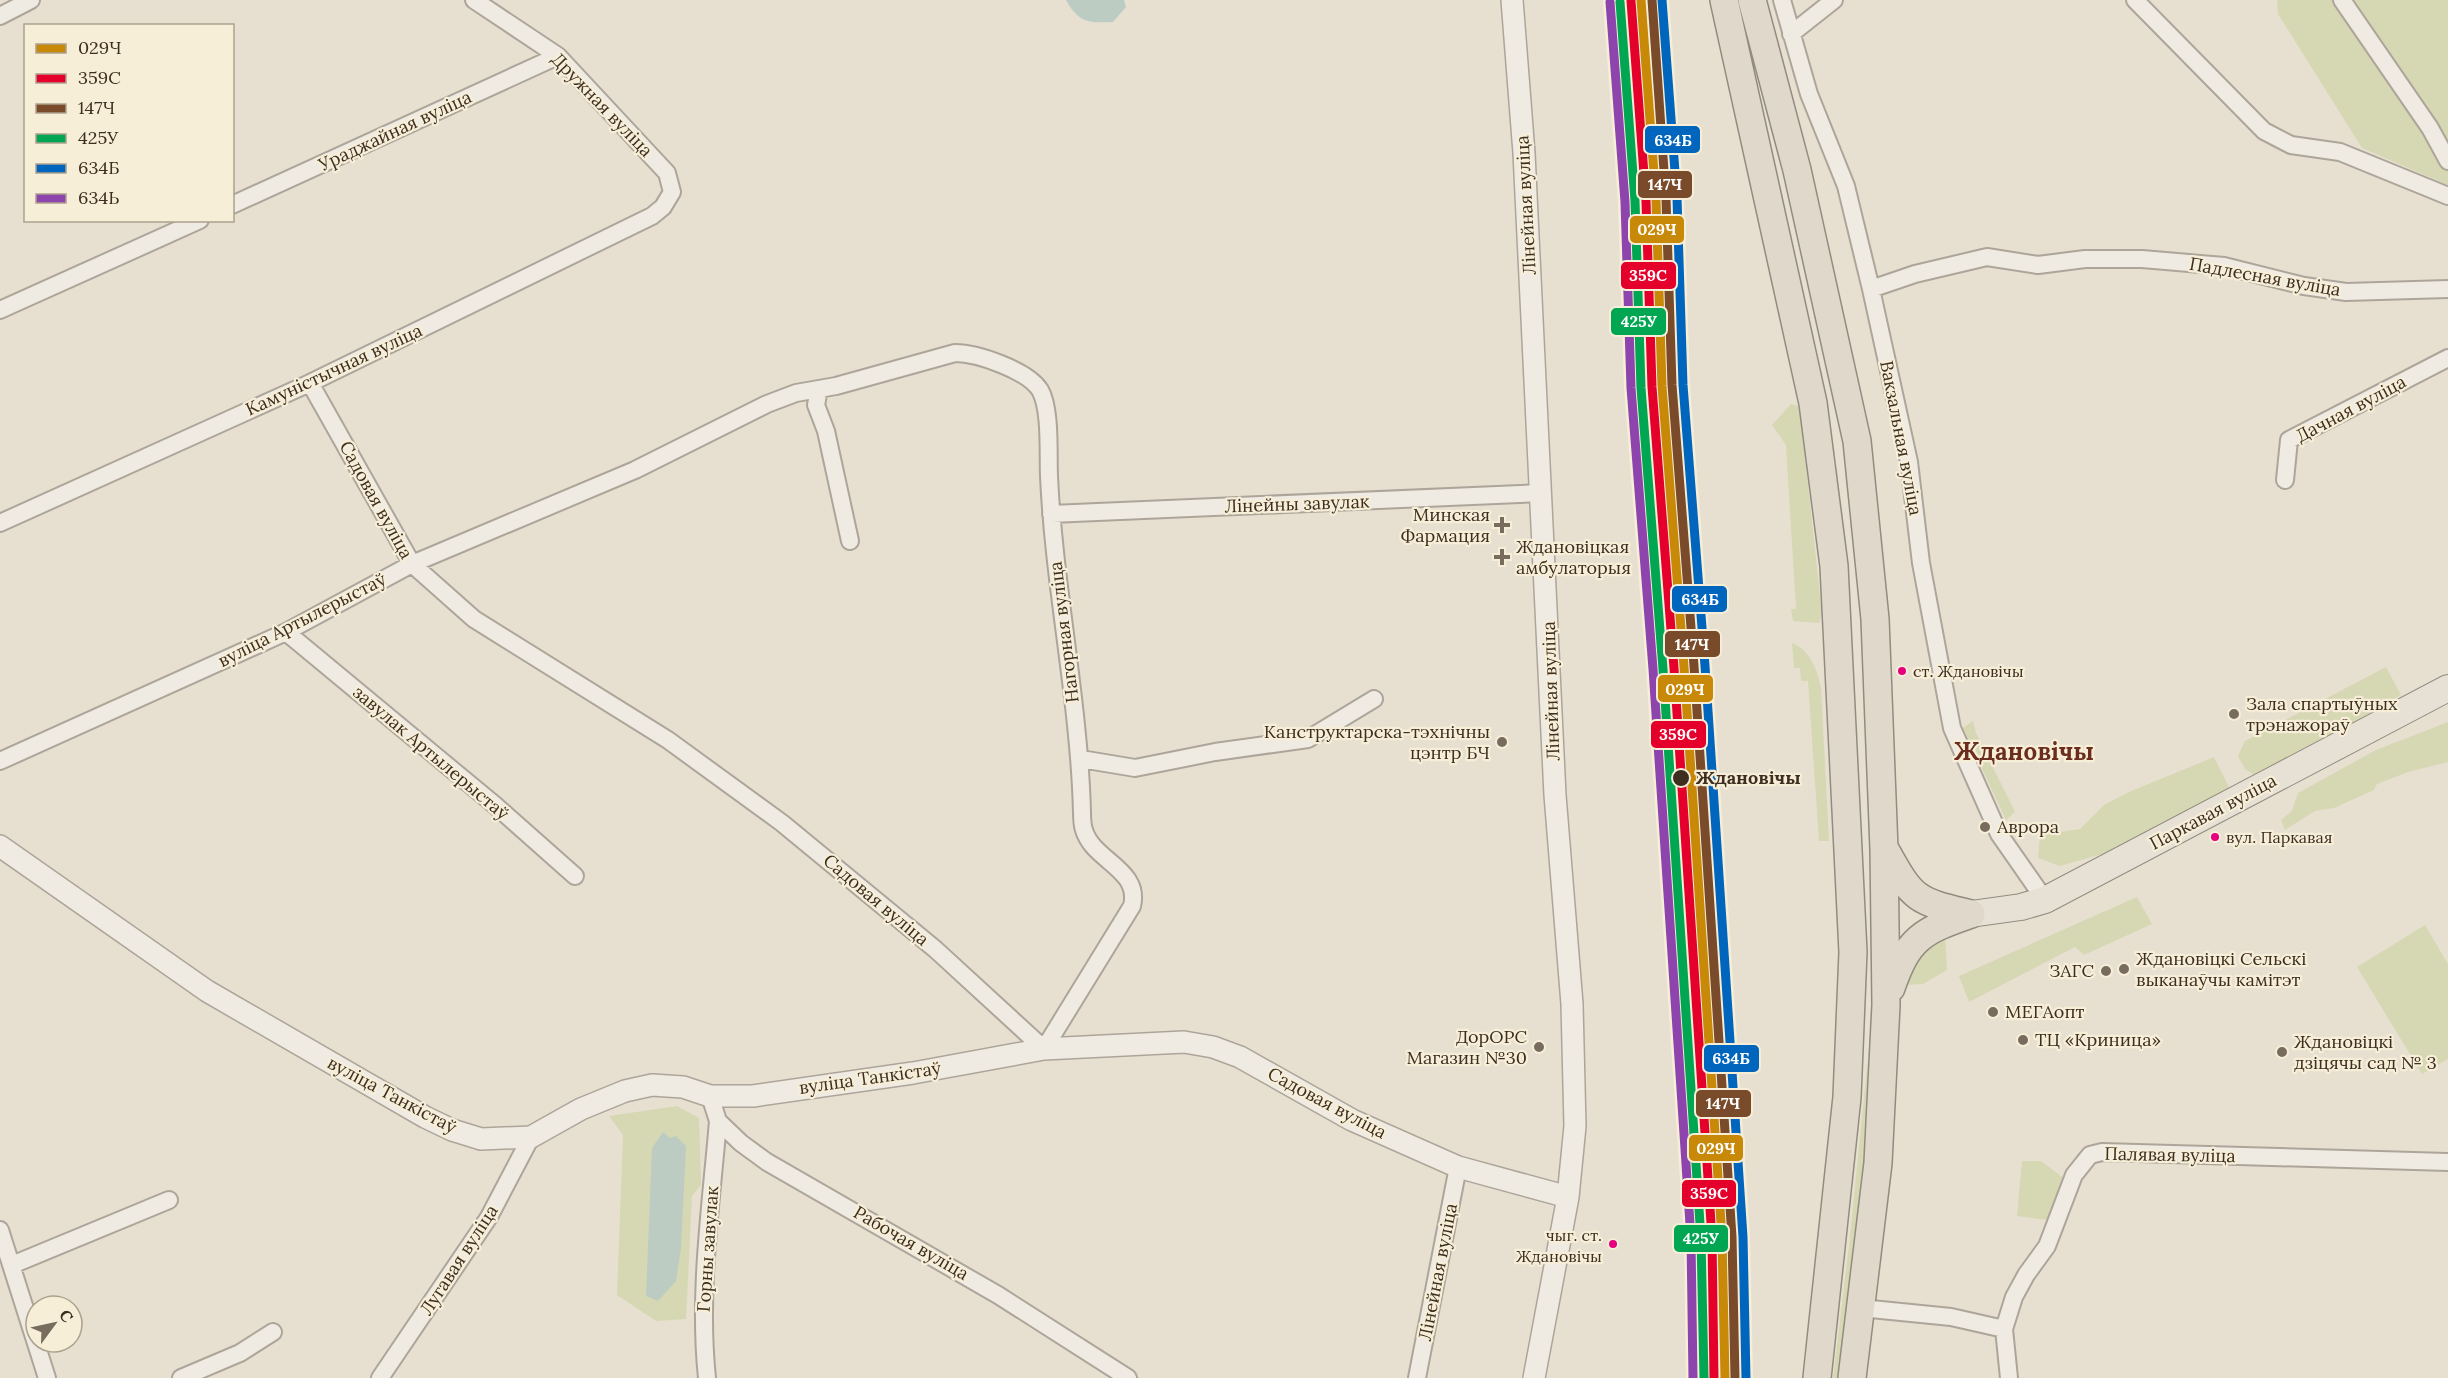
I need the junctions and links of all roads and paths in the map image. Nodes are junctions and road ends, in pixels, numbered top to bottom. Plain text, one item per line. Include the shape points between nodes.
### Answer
1 (31, 0) edge
2 (474, 0) edge
3 (1512, 0) edge
4 (1724, 0) edge
5 (1752, 0) edge
6 (1782, 0) edge
7 (1834, 0) edge
8 (2135, 0) edge
9 (2342, 0) edge
10 (0, 15) edge
11 (1791, 34) junction
12 (558, 56) junction
13 (2448, 161) edge
14 (2448, 196) edge
15 (234, 205) edge
16 (663, 207) joint
17 (196, 222) edge
18 (1871, 289) junction
19 (2448, 289) edge
20 (0, 310) edge
21 (2448, 358) edge
22 (310, 383) junction
23 (828, 387) junction
24 (2284, 480) dead end
25 (1542, 493) junction
26 (1051, 514) junction
27 (0, 523) edge
28 (850, 541) dead end
29 (412, 564) junction
30 (286, 632) junction
31 (2448, 688) edge
32 (1374, 699) dead end
33 (1081, 759) junction
34 (0, 760) edge
35 (0, 846) edge
36 (1884, 849) junction
37 (575, 876) dead end
38 (2045, 900) junction
39 (1971, 914) junction
40 (1886, 1005) junction
41 (1044, 1049) junction
42 (710, 1096) junction
43 (718, 1120) junction
44 (531, 1137) junction
45 (2448, 1162) edge
46 (1458, 1167) junction
47 (1568, 1197) junction
48 (169, 1200) dead end
49 (0, 1230) edge
50 (12, 1265) junction
51 (1861, 1308) junction
52 (2004, 1329) junction
53 (273, 1332) dead end
54 (47, 1378) edge
55 (181, 1378) edge
56 (380, 1378) edge
57 (707, 1378) edge
58 (1128, 1378) edge
59 (1417, 1378) edge
60 (1534, 1378) edge
61 (1817, 1378) edge
62 (1852, 1378) edge
63 (2009, 1378) edge

1 - 10 street
2 - 12 street, Дружная вуліца
3 - 25 street, Лінейная вуліца
4 - 61 highway via 1813,403 1836,601 1850,858 1851,1039
5 - 36 highway via 1797,170 1857,441 1875,619
6 - 11 street, Вакзальная вуліца
7 - 11 street
8 - 14 street via 2264,132 2291,145 2340,152
9 - 13 street via 2430,128
11 - 18 street, Вакзальная вуліца via 1809,94 1846,186
12 - 15 street, Ураджайная вуліца
12 - 16 street, Дружная вуліца via 667,173 672,192
16 - 22 street, Камуністычная вуліца via 649,218
17 - 20 street
18 - 19 street, Падлесная вуліца via 1987,257 2038,266 2085,259 2224,266 2346,292
18 - 38 street, Вакзальная вуліца via 1909,462 1922,563 1952,728 1999,834
21 - 24 street, Дачная вуліца via 2289,440
22 - 27 street, Камуністычная вуліца
22 - 29 street, Садовая вуліца
23 - 26 street, Нагорная вуліца via 955,353 970,353 1033,379 1042,393 1046,419
23 - 28 street via 816,405 826,431
23 - 29 street, вуліца Артылерыстаў via 767,404 636,470
25 - 26 street, Лінейны завулак
25 - 47 street, Лінейная вуліца via 1555,795 1572,1004 1575,1126
26 - 33 street, Нагорная вуліца
29 - 30 street, вуліца Артылерыстаў
29 - 41 street, Садовая вуліца via 474,619 668,740 782,823 926,941
30 - 34 street, вуліца Артылерыстаў
30 - 37 street, завулак Артылерыстаў
31 - 38 main road, Паркавая вуліца
32 - 33 street via 1308,739 1135,768
33 - 41 street, Нагорная вуліца via 1083,830 1098,851 1127,878 1135,893 1132,906
35 - 44 street, вуліца Танкістаў via 207,991 425,1117 452,1131 481,1139
36 - 39 highway via 1910,891 1924,901
36 - 40 highway
38 - 39 main road, Паркавая вуліца
39 - 40 highway via 1940,925 1911,946 1901,957
40 - 51 highway via 1878,1163
41 - 42 street, вуліца Танкістаў via 753,1096
41 - 46 street, Садовая вуліца via 1184,1042 1213,1047 1240,1057 1352,1120
42 - 43 street, Рабочая вуліца
42 - 44 street, вуліца Танкістаў via 683,1087 652,1085 625,1091 581,1109
43 - 57 street, Горны завулак via 707,1223 703,1340
43 - 58 street, Рабочая вуліца via 767,1162 980,1283
44 - 56 street, Лугавая вуліца via 489,1217
45 - 52 street, Палявая вуліца via 2102,1152 2090,1155 2074,1175 2047,1246 2018,1290
46 - 47 street, Садовая вуліца
46 - 59 street, Лінейная вуліца
47 - 60 street, Лінейная вуліца
48 - 50 street
49 - 50 street
50 - 54 street
51 - 52 street via 1951,1317
51 - 62 highway
52 - 63 street
53 - 55 street via 240,1353

